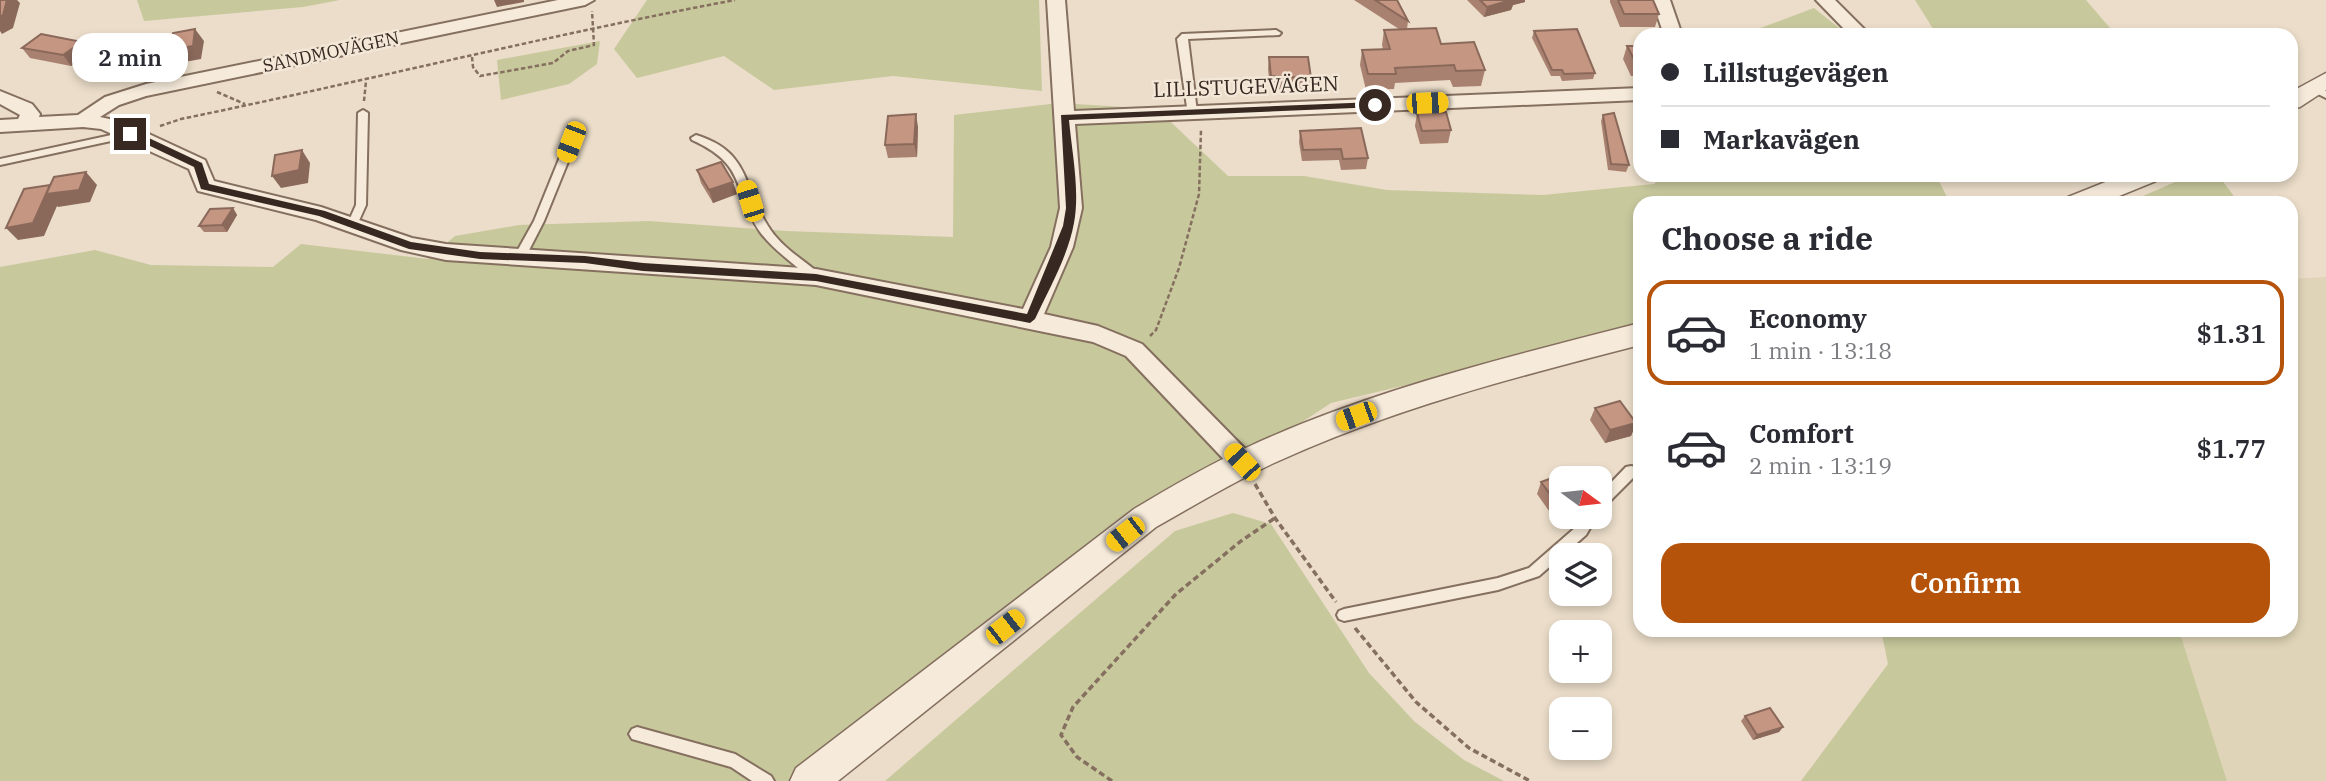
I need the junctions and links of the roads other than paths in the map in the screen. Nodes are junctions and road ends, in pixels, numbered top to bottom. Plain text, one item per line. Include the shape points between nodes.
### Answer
1 (585, 0) edge
2 (1056, 0) edge
3 (1661, 0) edge
4 (1825, 0) edge
5 (1671, 28) edge
6 (1854, 28) edge
7 (1276, 33) dead end
8 (2322, 88) edge
9 (1633, 93) edge
10 (0, 97) edge
11 (2298, 99) edge
12 (1192, 112) junction
13 (363, 113) road end
14 (1064, 117) junction
15 (83, 121) junction
16 (26, 124) junction
17 (0, 126) edge
18 (130, 134) junction
19 (696, 138) dead end
20 (571, 142) dead end
21 (0, 162) edge
22 (2130, 182) edge
23 (2094, 196) edge
24 (352, 225) junction
25 (521, 255) junction
26 (816, 277) junction
27 (1030, 319) junction
28 (1633, 336) edge
29 (1242, 462) junction
30 (1631, 471) dead end
31 (1612, 487) edge
32 (1582, 529) edge
33 (1345, 615) road end
34 (636, 734) dead end
35 (766, 781) edge
36 (809, 781) edge

1 - 15 street, SANDMOVÄGEN via 117,97
2 - 14 street
3 - 5 street
4 - 6 street
7 - 12 lane via 1185,36
8 - 11 street
9 - 12 street, LILLSTUGEVÄGEN
10 - 16 street via 30,114
12 - 14 street, LILLSTUGEVÄGEN
13 - 24 lane via 361,205
14 - 27 street via 1071,208 1068,226
15 - 16 street
15 - 18 street
16 - 17 street
18 - 21 lane
18 - 24 street via 198,165 205,186
19 - 26 lane via 727,153 772,240
20 - 25 lane
22 - 23 street
24 - 25 street via 422,248
25 - 26 street
26 - 27 street
27 - 29 street via 1098,335 1133,350
28 - 29 street via 1406,398
29 - 36 street via 1145,518
30 - 31 lane
32 - 33 lane via 1534,572
34 - 35 lane via 735,761

